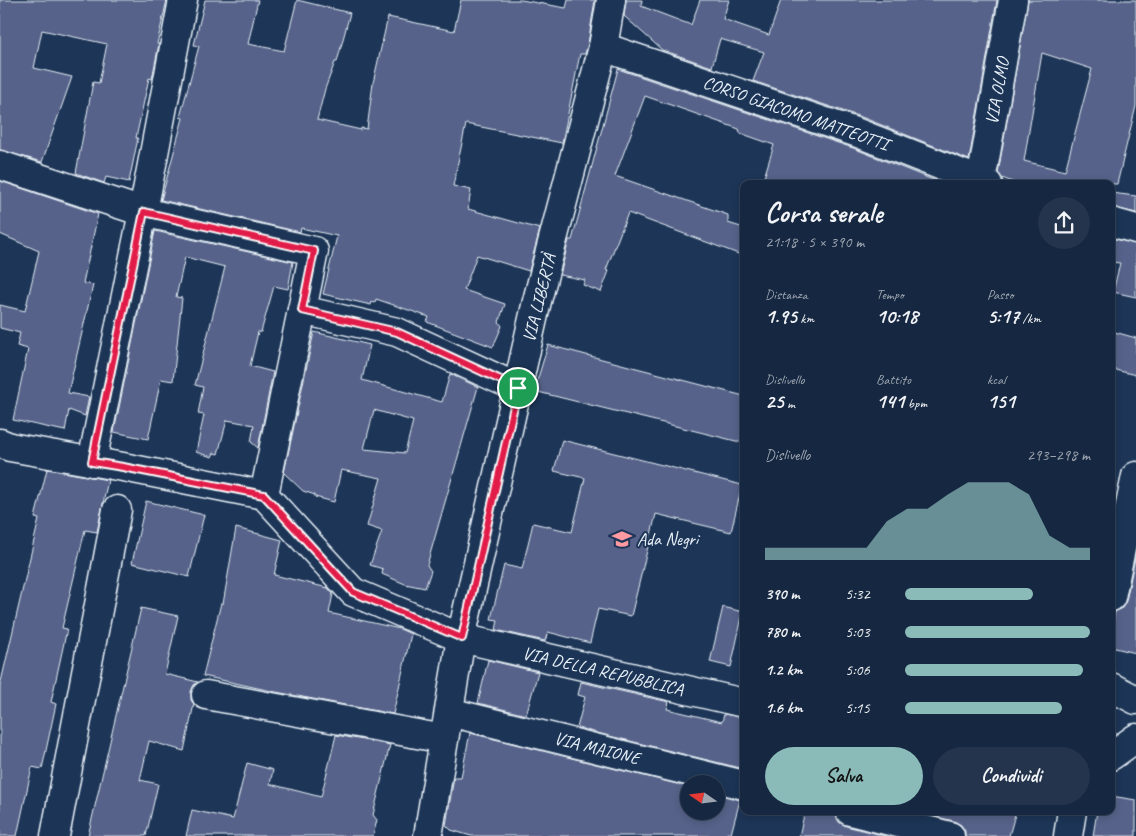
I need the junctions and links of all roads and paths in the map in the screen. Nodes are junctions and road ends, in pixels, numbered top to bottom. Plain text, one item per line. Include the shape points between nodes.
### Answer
1 (183, 0) edge
2 (611, 0) edge
3 (1013, 0) edge
4 (603, 47) junction
5 (0, 165) edge
6 (978, 180) edge
7 (985, 180) edge
8 (144, 212) junction
9 (1115, 223) edge
10 (1136, 228) edge
11 (302, 310) junction
12 (518, 388) junction
13 (0, 443) edge
14 (92, 462) junction
15 (1136, 476) edge
16 (264, 495) junction
17 (117, 510) dead end
18 (1115, 578) edge
19 (462, 638) junction
20 (1115, 689) edge
21 (206, 694) dead end
22 (1136, 700) edge
23 (740, 702) edge
24 (449, 712) junction
25 (1136, 738) edge
26 (444, 739) junction
27 (1115, 753) edge
28 (740, 784) edge
29 (866, 815) edge
30 (1071, 815) edge
31 (55, 836) edge
32 (428, 836) edge
33 (950, 836) edge
34 (1068, 836) edge

1 - 8 street
2 - 4 street, VIA LIBERTÀ
3 - 7 street, VIA OLMO
4 - 6 street, CORSO GIACOMO MATTEOTTI via 858,132
4 - 12 street, VIA LIBERTÀ
5 - 8 street
8 - 11 street via 314,251
8 - 14 street
9 - 10 street
11 - 12 street via 397,332
11 - 16 street
12 - 19 street, VIA LIBERTÀ
13 - 14 street
14 - 16 street
15 - 18 street
16 - 19 street, VIA DELLA REPUBBLICA via 353,592
17 - 31 street
19 - 23 street, VIA DELLA REPUBBLICA
19 - 24 street, VIA LIBERTÀ
20 - 22 street
21 - 26 street
24 - 26 street, VIA LIBERTÀ
24 - 28 street, VIA MAIONE
25 - 27 street
26 - 32 street, VIA LIBERTÀ
29 - 33 street
30 - 34 street

